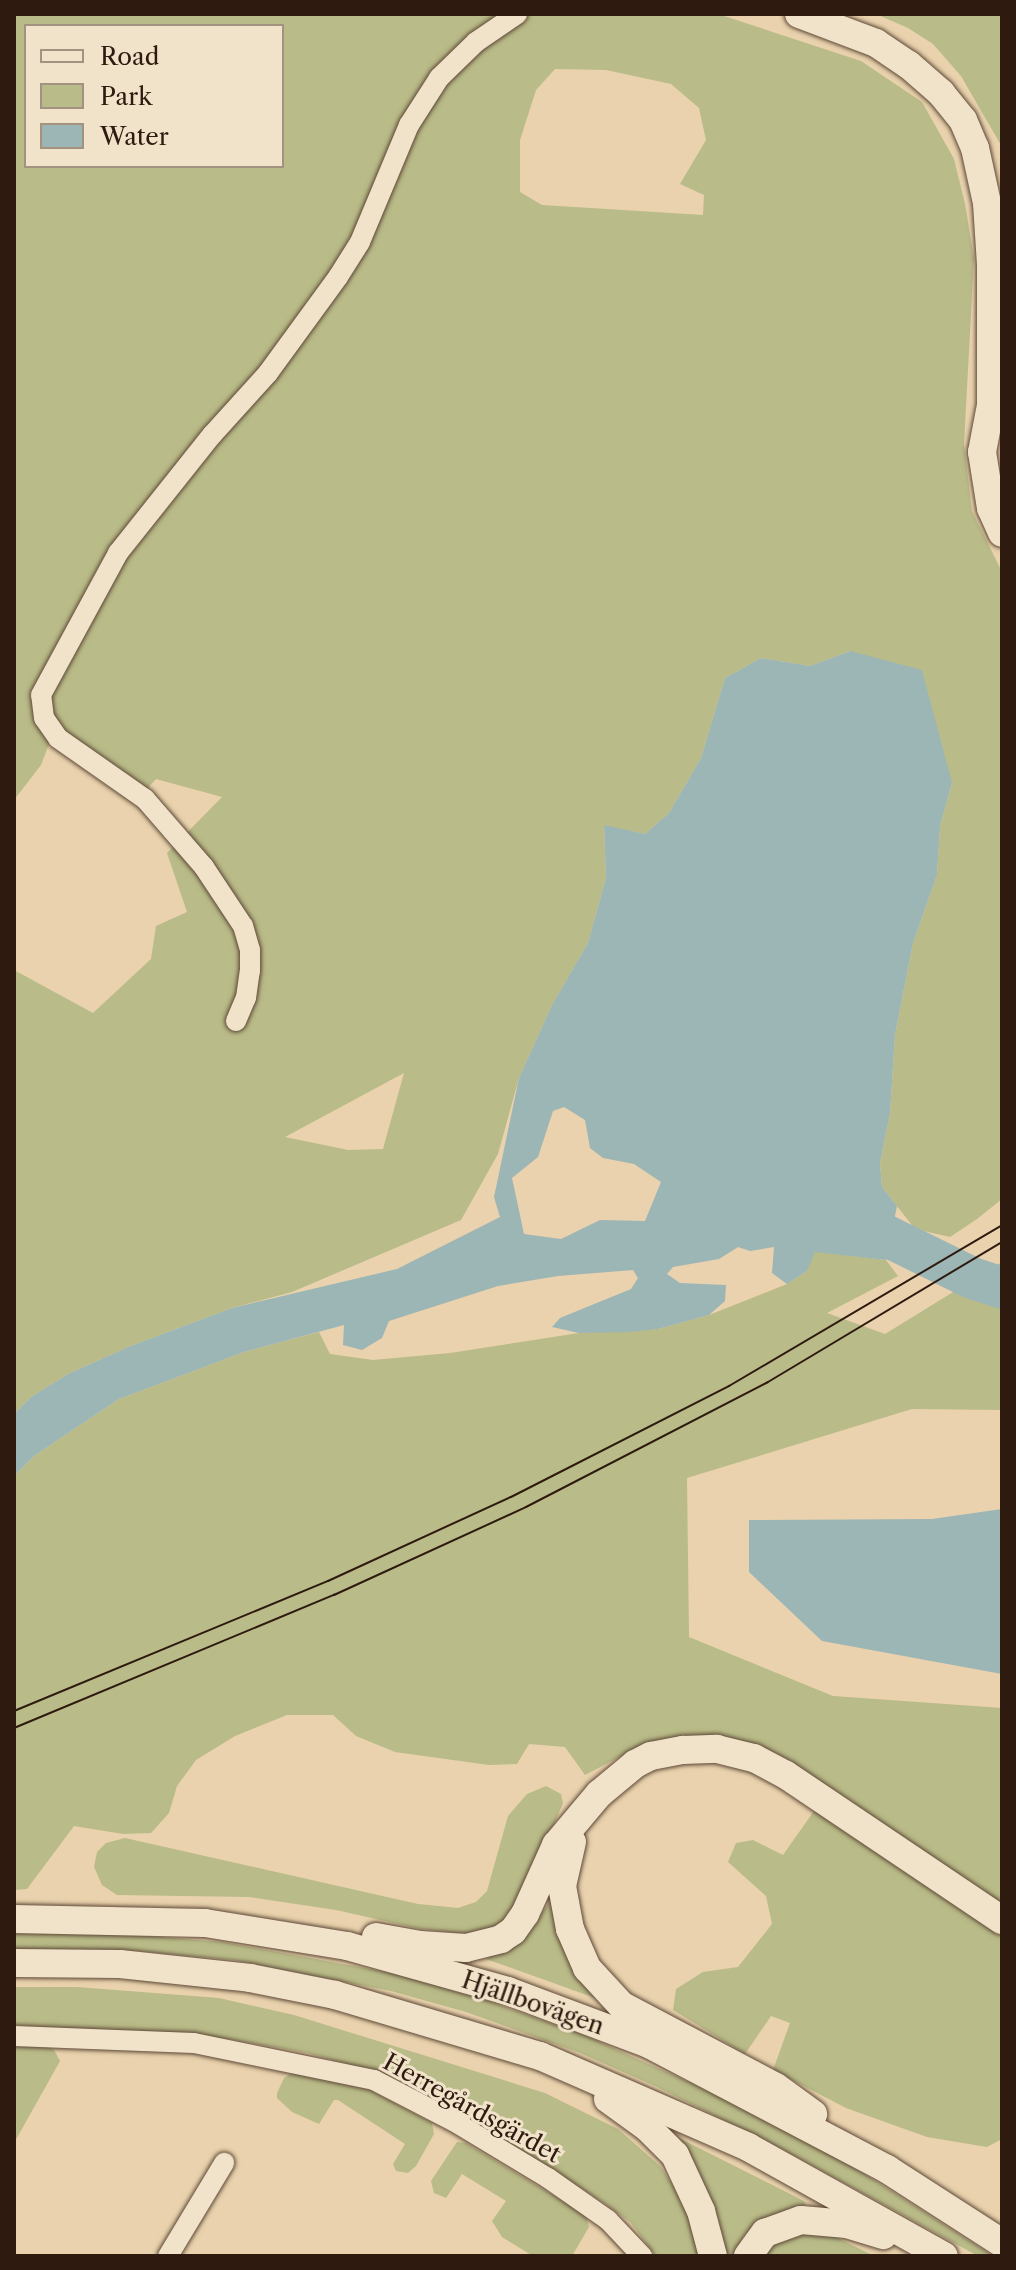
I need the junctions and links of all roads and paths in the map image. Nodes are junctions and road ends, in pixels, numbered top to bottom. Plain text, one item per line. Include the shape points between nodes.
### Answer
1 (517, 14) edge
2 (799, 14) edge
3 (991, 405) junction
4 (1002, 437) edge
5 (1002, 533) edge
6 (236, 1021) dead end
7 (571, 1828) junction
8 (14, 1919) edge
9 (1002, 1920) edge
10 (205, 1923) junction
11 (14, 1963) edge
12 (14, 2036) edge
13 (540, 2056) junction
14 (224, 2163) dead end
15 (887, 2169) junction
16 (1002, 2243) edge
17 (941, 2254) edge
18 (168, 2256) edge
19 (642, 2256) edge
20 (713, 2256) edge
21 (748, 2256) edge

1 - 6 street via 476,42 439,78 409,125 360,242 338,277 268,373 118,553 41,695 44,718 58,738 145,799 204,867 235,914 250,950 246,998
2 - 3 main road via 876,43 941,93 963,120 983,174 987,203
3 - 4 main road
3 - 5 main road via 982,452 988,496
7 - 9 main road via 615,1778 635,1764 683,1750 717,1749 754,1758 786,1775
7 - 10 main road via 556,1845 525,1914 501,1939 466,1948 300,1922
7 - 15 main road via 572,1849 562,1886 570,1929 587,1968 621,2005 776,2087
8 - 10 main road, Hjällbovägen
10 - 15 main road, Hjällbovägen via 347,1946 508,1991 649,2044
11 - 13 main road, Hjällbovägen via 120,1964 250,1978 335,1995
12 - 19 street, Herregårdsgärdet via 194,2043 374,2080 548,2178 608,2220
13 - 17 main road, Hjällbovägen via 748,2147
13 - 20 main road via 624,2109 675,2155 701,2211
14 - 18 street
15 - 16 main road, Hjällbovägen
17 - 21 main road via 847,2224 801,2220 765,2233

